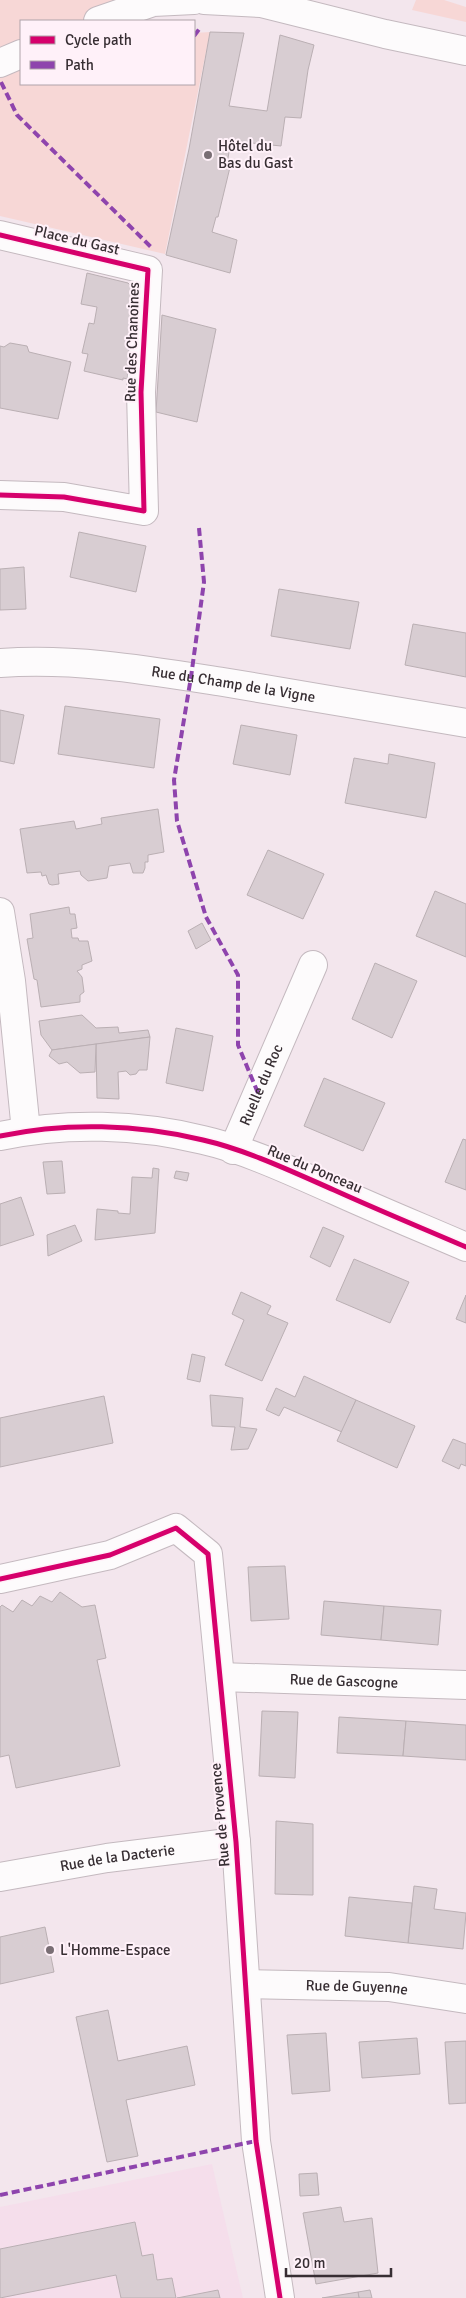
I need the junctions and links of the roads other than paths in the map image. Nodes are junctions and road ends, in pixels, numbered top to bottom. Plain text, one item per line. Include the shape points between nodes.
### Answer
1 (194, 0) edge
2 (204, 0) edge
3 (101, 20) edge
4 (466, 51) edge
5 (20, 54) edge
6 (0, 64) edge
7 (0, 235) edge
8 (148, 270) joint
9 (0, 496) edge
10 (0, 663) edge
11 (466, 723) edge
12 (0, 912) edge
13 (313, 965) dead end
14 (13, 1133) edge
15 (233, 1150) junction
16 (466, 1247) edge
17 (0, 1579) edge
18 (220, 1677) junction
19 (466, 1685) edge
20 (236, 1842) junction
21 (0, 1877) edge
22 (246, 1984) junction
23 (466, 1999) edge
24 (280, 2298) edge

1 - 3 street via 153,2
2 - 4 street via 261,3
5 - 6 street
7 - 8 street, Place du Gast
8 - 9 street, Rue des Chanoines via 142,392 144,511 64,497
10 - 11 street, Rue du Champ de la Vigne via 102,663
12 - 14 street via 12,989
13 - 15 street, Ruelle du Roc
14 - 15 street, Rue du Ponceau via 83,1127 158,1131 204,1140
15 - 16 street, Rue du Ponceau via 292,1171
17 - 18 street, Rue de Provence via 110,1555 176,1528 208,1554
18 - 19 street, Rue de Gascogne
18 - 20 street, Rue de Provence
20 - 21 street, Rue de la Dacterie via 106,1858
20 - 22 street, Rue de Provence
22 - 23 street, Rue de Guyenne via 389,1987
22 - 24 street, Rue de Provence via 257,2150

